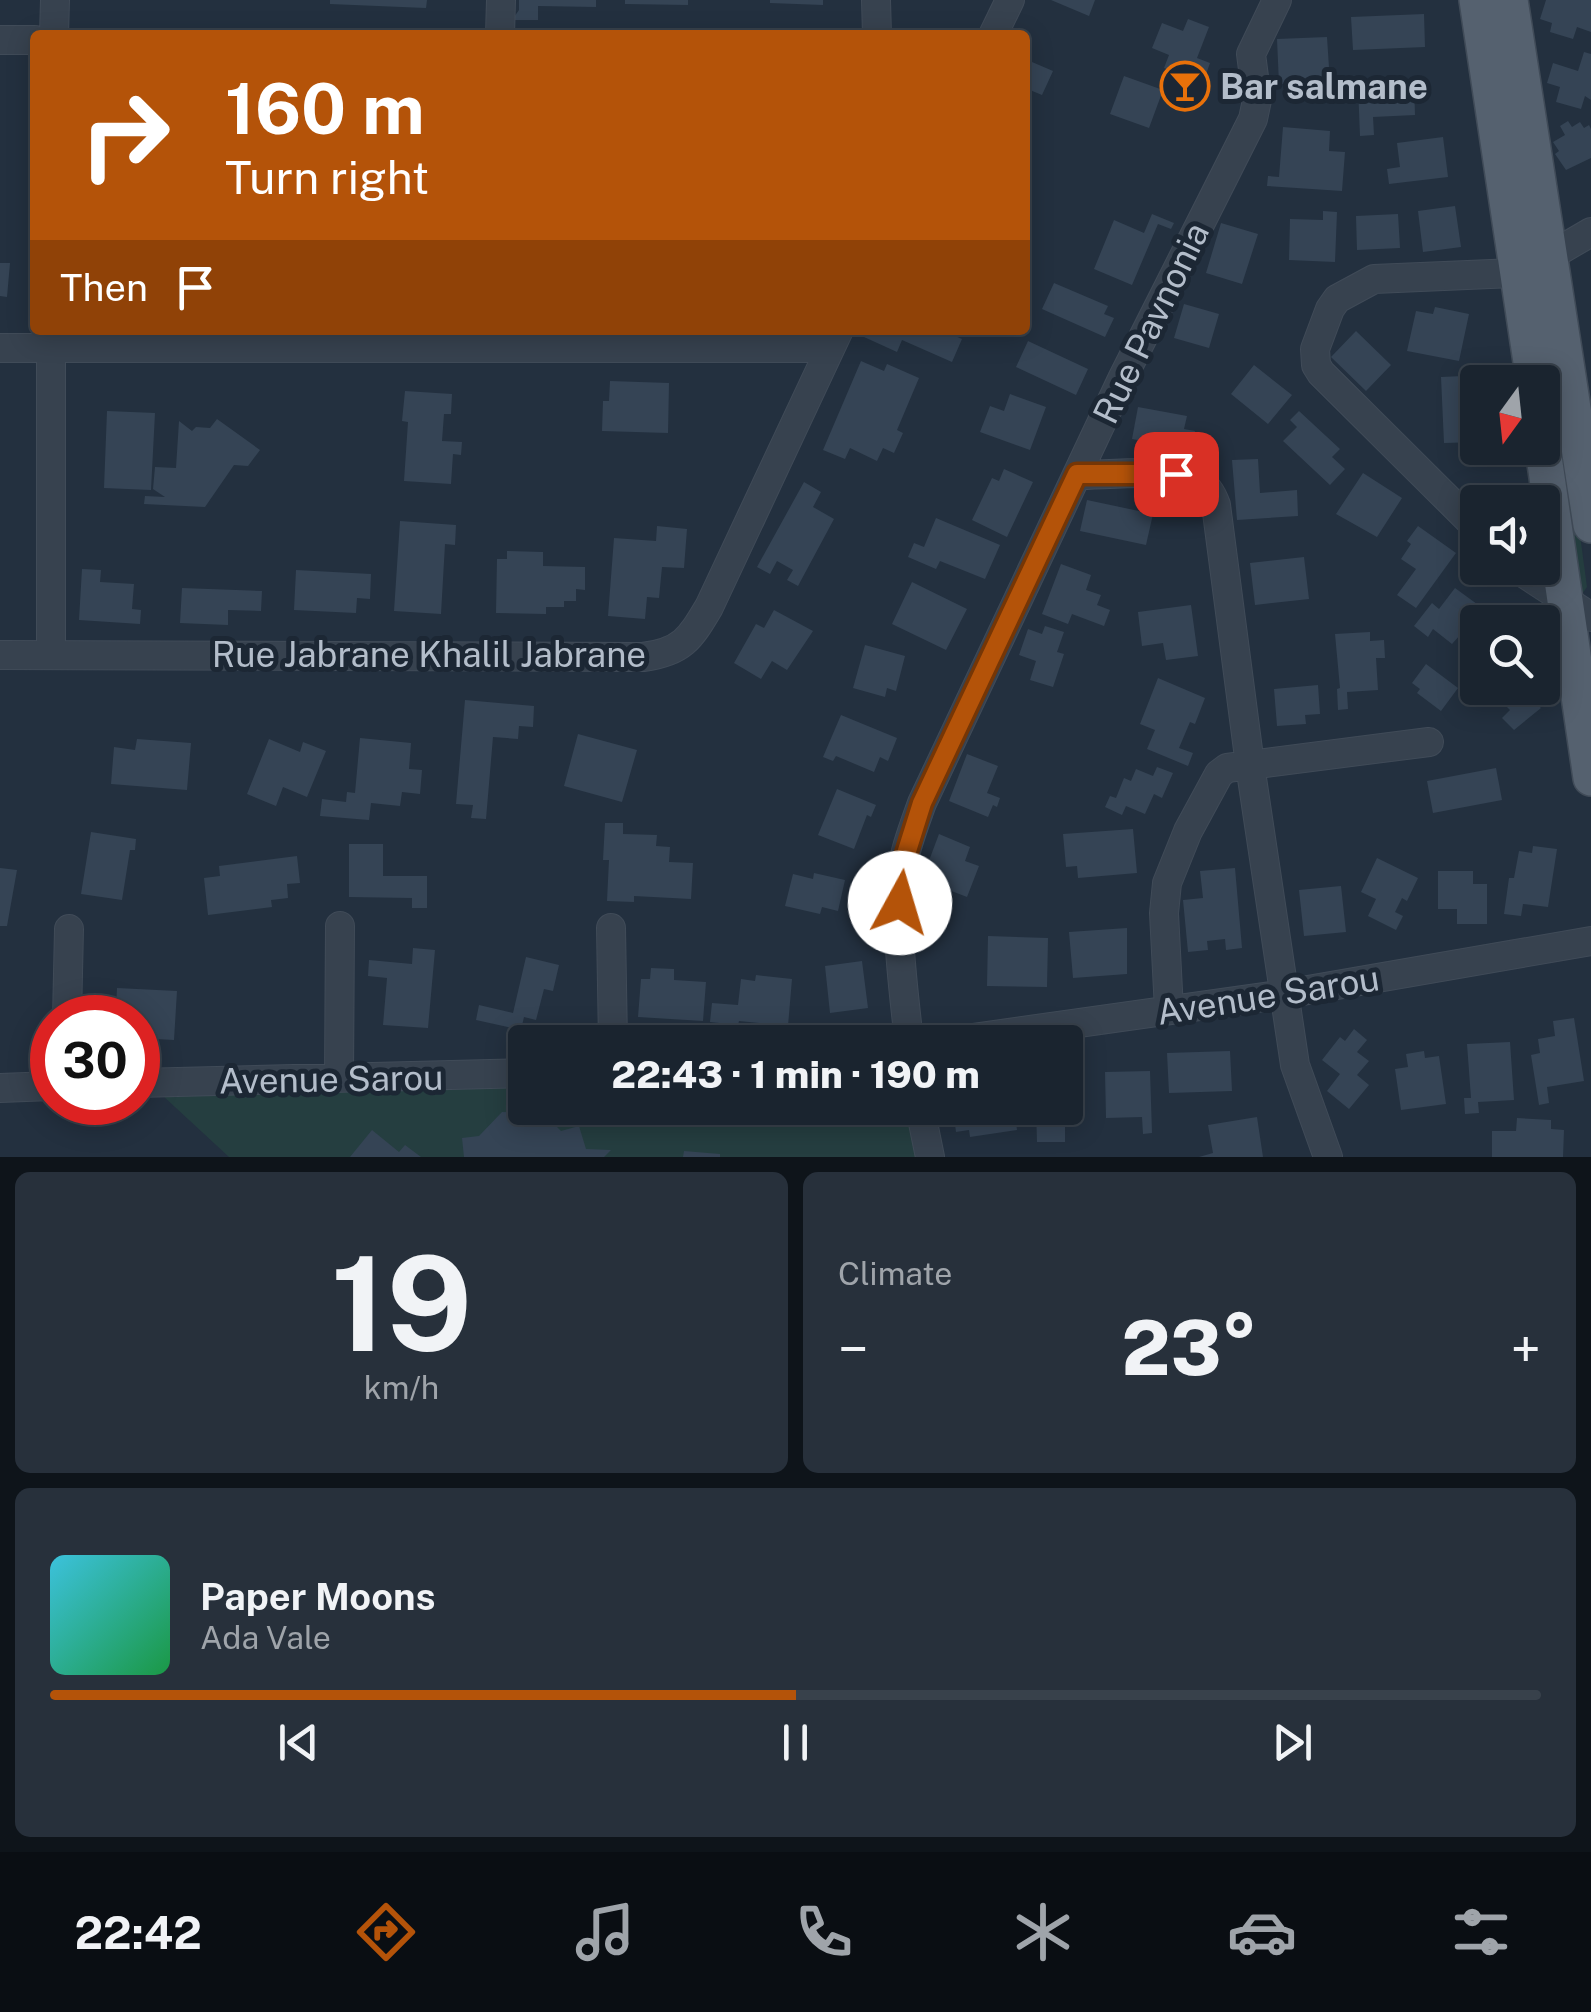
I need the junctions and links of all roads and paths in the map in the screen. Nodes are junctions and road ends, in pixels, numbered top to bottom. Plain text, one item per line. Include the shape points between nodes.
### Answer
1 (55, 0) edge
2 (501, 0) edge
3 (876, 0) edge
4 (1010, 0) edge
5 (1277, 0) edge
6 (1477, 0) edge
7 (1510, 0) edge
8 (54, 30) edge
9 (500, 30) edge
10 (876, 30) edge
11 (995, 30) edge
12 (0, 40) edge
13 (30, 40) edge
14 (1591, 232) edge
15 (1552, 263) junction
16 (1518, 274) junction
17 (51, 339) edge
18 (835, 339) edge
19 (0, 348) edge
20 (1531, 365) edge
21 (1547, 465) edge
22 (1077, 474) junction
23 (1460, 511) edge
24 (1591, 526) edge
25 (1542, 585) edge
26 (1579, 610) edge
27 (0, 655) edge
28 (52, 655) junction
29 (1428, 742) dead end
30 (1250, 765) junction
31 (1591, 778) edge
32 (340, 926) dead end
33 (68, 928) dead end
34 (612, 928) dead end
35 (1591, 941) edge
36 (1285, 994) junction
37 (67, 995) edge
38 (1169, 1010) junction
39 (613, 1025) edge
40 (909, 1025) edge
41 (1064, 1025) edge
42 (508, 1073) edge
43 (339, 1077) junction
44 (160, 1083) edge
45 (30, 1087) edge
46 (0, 1088) edge
47 (923, 1125) edge
48 (930, 1157) edge
49 (1328, 1157) edge

1 - 8 street
2 - 9 street
3 - 10 street
4 - 11 street
5 - 22 street, Rue Pavnonia via 1252,54 1253,118
6 - 16 main road
7 - 15 main road
12 - 13 street
14 - 15 street
15 - 16 street
15 - 24 main road
16 - 20 main road
16 - 23 street via 1374,279 1337,299 1315,349 1321,373
17 - 18 street
17 - 19 street
17 - 28 street
18 - 28 street, Rue Jabrane Khalil Jabrane via 709,607 689,639 670,652
21 - 26 main road
22 - 30 street via 1176,474 1199,480 1211,492
22 - 40 street, Rue Pavnonia via 922,803 906,854 900,919
25 - 26 street
26 - 31 main road
27 - 28 street, Rue Jabrane Khalil Jabrane
29 - 30 street
30 - 36 street
30 - 38 street via 1227,768 1212,783 1173,865 1164,914
32 - 43 street
33 - 37 street
34 - 39 street
35 - 36 street, Avenue Sarou
36 - 38 street, Avenue Sarou
36 - 49 street via 1296,1065
38 - 41 street, Avenue Sarou
42 - 43 street, Avenue Sarou
43 - 44 street, Avenue Sarou
45 - 46 street
47 - 48 street

